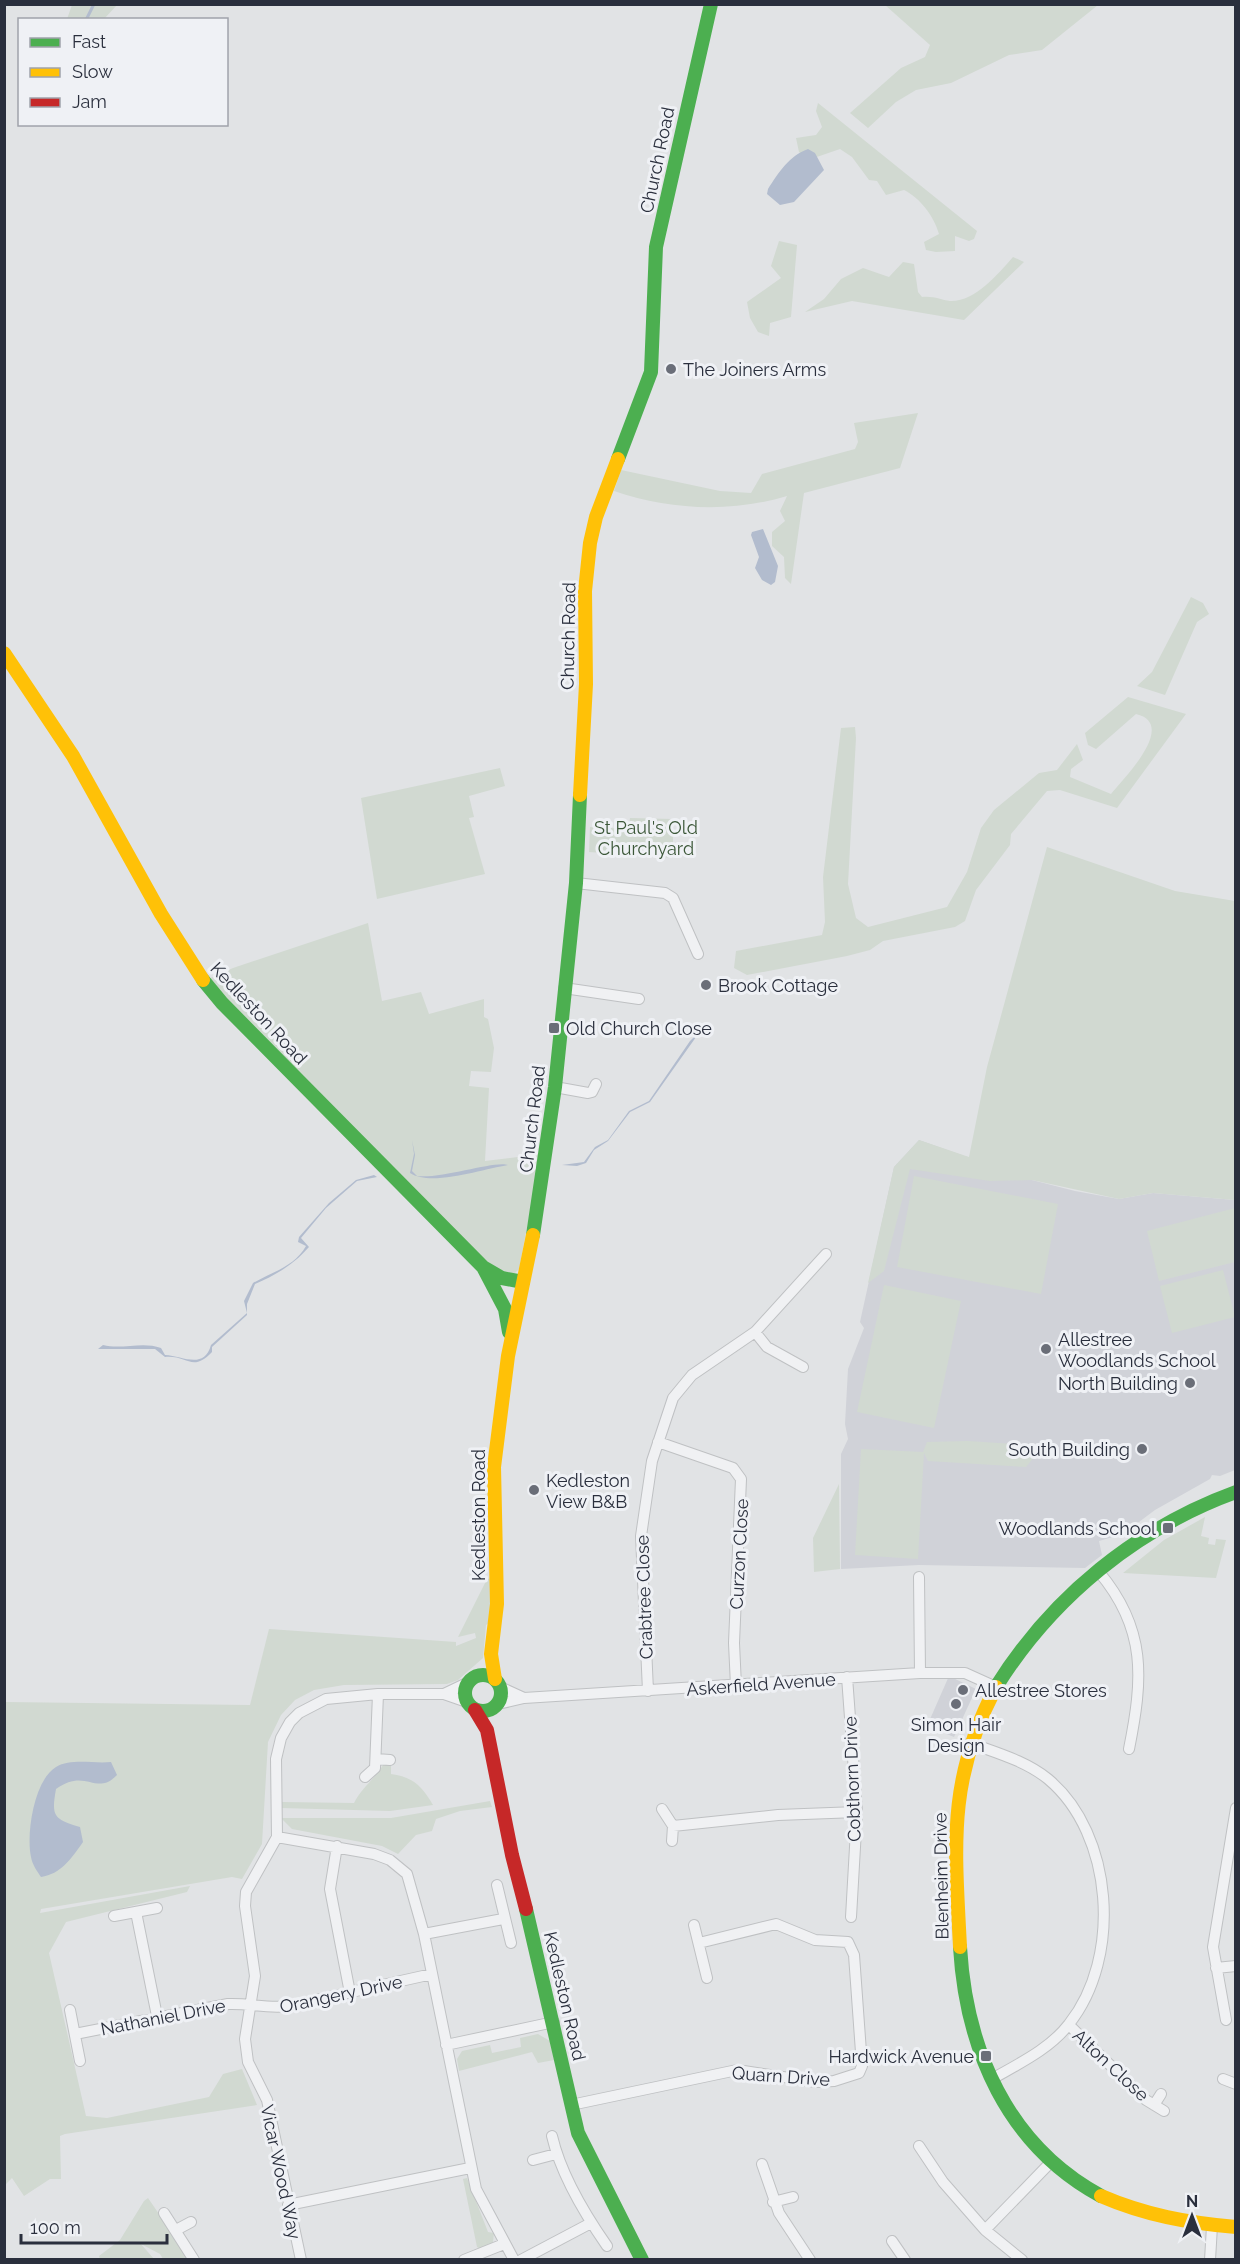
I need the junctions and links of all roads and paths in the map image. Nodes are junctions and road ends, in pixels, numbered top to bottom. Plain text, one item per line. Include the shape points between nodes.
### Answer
1 (711, 4) edge
2 (4, 653) edge
3 (576, 883) junction
4 (698, 954) dead end
5 (564, 988) junction
6 (639, 999) dead end
7 (596, 1084) dead end
8 (555, 1087) junction
9 (826, 1254) dead end
10 (483, 1267) junction
11 (803, 1279) junction
12 (494, 1287) junction
13 (522, 1287) junction
14 (812, 1287) dead end
15 (754, 1332) junction
16 (510, 1341) junction
17 (795, 1347) dead end
18 (789, 1358) junction
19 (803, 1367) dead end
20 (658, 1442) junction
21 (1236, 1492) edge
22 (1099, 1572) junction
23 (922, 1583) dead end
24 (491, 1654) junction
25 (920, 1673) junction
26 (847, 1677) junction
27 (472, 1680) junction
28 (498, 1683) junction
29 (736, 1686) junction
30 (996, 1687) junction
31 (648, 1692) junction
32 (378, 1694) junction
33 (444, 1694) junction
34 (524, 1698) junction
35 (471, 1706) junction
36 (497, 1706) junction
37 (487, 1730) junction
38 (970, 1743) junction
39 (1129, 1749) dead end
40 (376, 1759) junction
41 (390, 1760) dead end
42 (365, 1777) dead end
43 (662, 1809) dead end
44 (1236, 1809) edge
45 (856, 1812) junction
46 (673, 1826) junction
47 (277, 1837) junction
48 (672, 1840) dead end
49 (1232, 1842) edge
50 (337, 1846) junction
51 (497, 1885) dead end
52 (157, 1908) dead end
53 (136, 1912) junction
54 (114, 1916) dead end
55 (851, 1917) dead end
56 (503, 1919) junction
57 (694, 1925) dead end
58 (424, 1934) junction
59 (511, 1943) dead end
60 (699, 1943) junction
61 (1236, 1966) edge
62 (1216, 1968) junction
63 (432, 1974) junction
64 (707, 1978) dead end
65 (350, 1993) junction
66 (251, 2004) junction
67 (70, 2010) dead end
68 (157, 2016) junction
69 (1226, 2020) dead end
70 (554, 2022) junction
71 (1069, 2025) junction
72 (75, 2034) junction
73 (446, 2044) junction
74 (80, 2061) dead end
75 (992, 2079) junction
76 (1223, 2079) dead end
77 (1236, 2084) edge
78 (1161, 2094) dead end
79 (1154, 2104) junction
80 (571, 2105) junction
81 (1164, 2111) dead end
82 (552, 2136) dead end
83 (919, 2145) dead end
84 (556, 2154) junction
85 (533, 2160) dead end
86 (1051, 2162) junction
87 (762, 2164) dead end
88 (470, 2168) junction
89 (793, 2197) dead end
90 (773, 2202) junction
91 (288, 2205) junction
92 (164, 2213) dead end
93 (191, 2222) dead end
94 (591, 2223) junction
95 (1212, 2226) junction
96 (1236, 2227) edge
97 (176, 2230) junction
98 (985, 2230) junction
99 (892, 2241) dead end
100 (504, 2244) junction
101 (606, 2246) dead end
102 (194, 2259) edge
103 (302, 2259) edge
104 (464, 2259) edge
105 (514, 2259) edge
106 (521, 2259) edge
107 (642, 2259) edge
108 (810, 2259) edge
109 (905, 2259) edge
110 (1022, 2259) edge
111 (1210, 2259) edge

1 - 3 street, Church Road via 656,247 651,372 596,517 590,543 585,591 586,684
2 - 10 street, Kedleston Road via 67,744 197,975
3 - 4 street via 665,892 673,898
3 - 5 street, Church Road
5 - 6 street
5 - 8 street, Church Road
7 - 8 street via 588,1093
8 - 13 street, Church Road via 540,1198
9 - 11 street, Crabtree Close
10 - 12 street, Kedleston Road
10 - 13 street, Kedleston Road
11 - 14 street
11 - 15 street, Crabtree Close
12 - 13 street
12 - 16 street, Kedleston Road via 507,1318
13 - 16 street, Kedleston Road
15 - 18 street via 766,1347
15 - 20 street, Crabtree Close via 684,1382 673,1398
16 - 24 street, Kedleston Road via 494,1467 497,1604
17 - 18 street
18 - 19 street
20 - 29 street, Curzon Close via 733,1468 741,1479 734,1643
20 - 31 street, Crabtree Close via 647,1484 641,1536
21 - 22 street, Blenheim Drive via 1190,1508 1160,1524
22 - 30 street, Blenheim Drive via 1039,1626
22 - 39 street via 1124,1607 1136,1641 1137,1694
23 - 25 street
24 - 27 street, Kedleston Road
24 - 28 street, Kedleston Road
25 - 26 street, Askerfield Avenue
25 - 30 street, Askerfield Avenue via 965,1673
26 - 29 street, Askerfield Avenue
26 - 45 street, Cobthorn Drive
27 - 28 street via 487,1675
27 - 33 street
27 - 35 street via 464,1692
28 - 34 street, Askerfield Avenue
28 - 36 street via 501,1696
29 - 31 street, Askerfield Avenue
30 - 38 street, Blenheim Drive
31 - 34 street, Askerfield Avenue
32 - 33 street
32 - 40 street
32 - 47 street via 326,1699 311,1705 290,1722 276,1759
33 - 35 street
34 - 36 street, Askerfield Avenue
35 - 36 street via 483,1712
35 - 37 street, Kedleston Road
36 - 37 street
37 - 70 street, Kedleston Road via 512,1856
38 - 71 street via 1016,1760 1047,1778 1072,1805 1094,1844 1102,1884 1100,1948 1089,1988
38 - 75 street, Blenheim Drive via 956,1820 957,1887 965,2004 974,2039
40 - 41 street
40 - 42 street via 375,1768
43 - 46 street
44 - 49 street
45 - 46 street
45 - 55 street, Cobthorn Drive
46 - 48 street
47 - 50 street
47 - 66 street, Vicar Wood Way via 246,1892 244,1906 255,1964
49 - 62 street via 1213,1947
50 - 58 street via 374,1854 400,1866 411,1882
50 - 65 street via 330,1889
51 - 56 street
52 - 53 street
53 - 54 street
53 - 68 street
56 - 58 street
56 - 59 street
57 - 60 street
58 - 63 street
60 - 64 street
60 - 80 street, Quarn Drive via 776,1924 815,1940 848,1942 854,1954 862,2066 856,2075 816,2082 736,2070
61 - 62 street
62 - 69 street
63 - 65 street, Orangery Drive
63 - 73 street
65 - 66 street, Orangery Drive via 272,2008
66 - 68 street, Nathaniel Drive
66 - 91 street, Vicar Wood Way via 246,2053 267,2100
67 - 72 street, Nathaniel Drive
68 - 72 street, Nathaniel Drive
70 - 73 street
70 - 80 street, Kedleston Road
71 - 75 street via 1050,2043
71 - 79 street, Alton Close
72 - 74 street, Nathaniel Drive
73 - 88 street
75 - 86 street, Blenheim Drive via 1022,2131
76 - 77 street
78 - 79 street, Alton Close
79 - 81 street, Alton Close
80 - 107 street, Kedleston Road via 583,2145
82 - 84 street
83 - 98 street via 943,2182
84 - 85 street
84 - 94 street
86 - 95 street, Blenheim Drive via 1088,2189 1127,2209 1170,2221
86 - 98 street
87 - 90 street
88 - 91 street
88 - 100 street via 476,2189
89 - 90 street
90 - 108 street
91 - 103 street, Vicar Wood Way
92 - 97 street
93 - 97 street
94 - 101 street
94 - 106 street
95 - 96 street, Blenheim Drive
95 - 111 street
97 - 102 street
98 - 110 street
99 - 109 street
100 - 104 street
100 - 105 street

